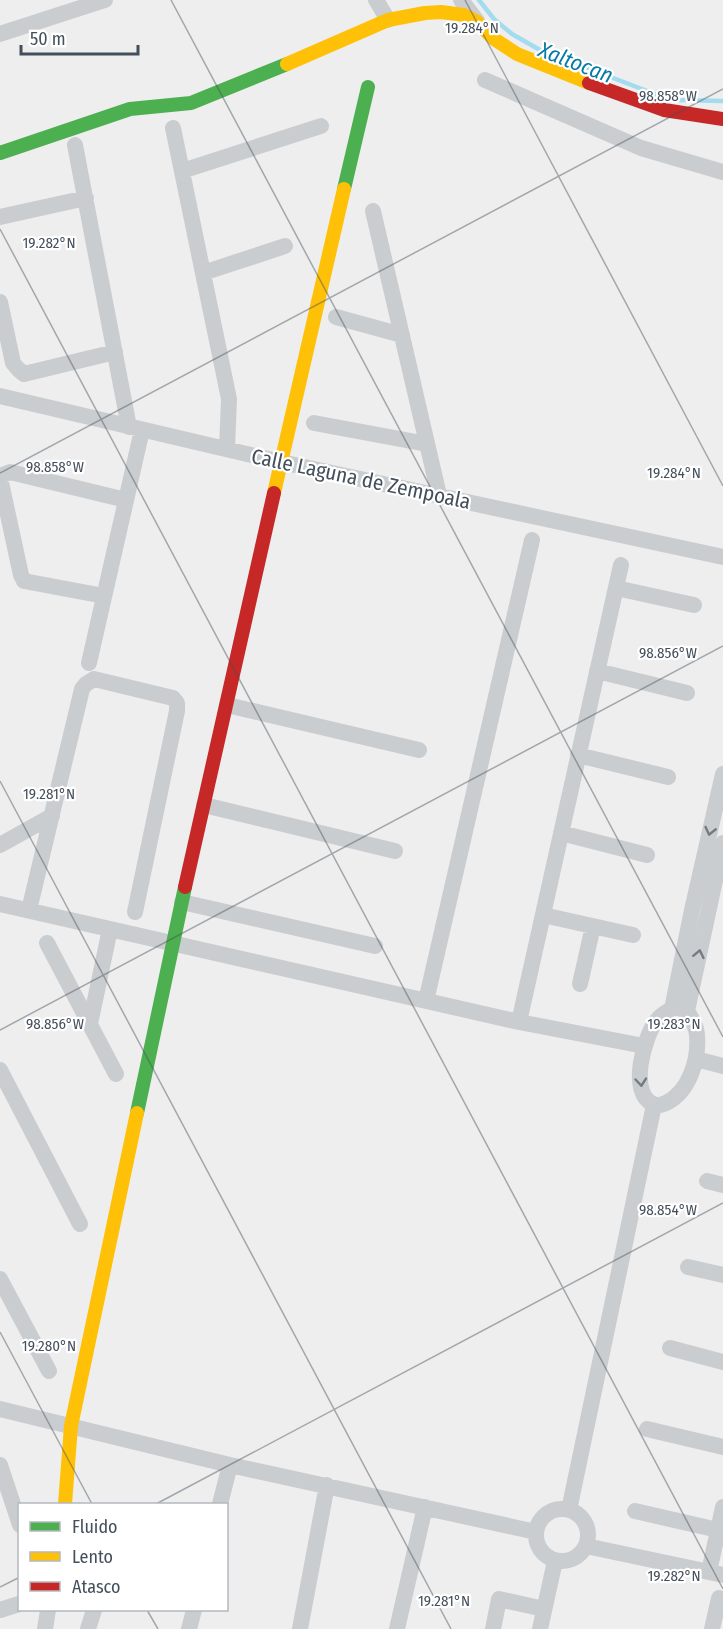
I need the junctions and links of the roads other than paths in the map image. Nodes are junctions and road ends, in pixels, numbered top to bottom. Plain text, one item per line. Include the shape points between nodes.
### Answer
1 (105, 0) edge
2 (376, 0) edge
3 (461, 0) edge
4 (388, 20) junction
5 (477, 22) junction
6 (0, 34) edge
7 (485, 81) dead end
8 (368, 87) dead end
9 (723, 119) edge
10 (321, 126) dead end
11 (173, 128) dead end
12 (75, 145) dead end
13 (0, 153) edge
14 (182, 171) junction
15 (723, 172) edge
16 (86, 198) junction
17 (373, 211) dead end
18 (0, 217) edge
19 (285, 246) dead end
20 (203, 273) junction
21 (0, 302) edge
22 (336, 317) dead end
23 (402, 335) junction
24 (115, 352) junction
25 (0, 396) edge
26 (315, 423) dead end
27 (136, 428) junction
28 (427, 444) junction
29 (227, 450) junction
30 (281, 462) junction
31 (439, 495) junction
32 (126, 500) junction
33 (532, 540) dead end
34 (723, 557) edge
35 (621, 565) dead end
36 (616, 588) junction
37 (104, 596) junction
38 (694, 605) dead end
39 (88, 663) dead end
40 (597, 670) junction
41 (687, 693) dead end
42 (227, 705) junction
43 (419, 750) dead end
44 (579, 754) junction
45 (723, 774) edge
46 (668, 777) dead end
47 (204, 805) junction
48 (52, 816) junction
49 (561, 833) junction
50 (723, 843) edge
51 (0, 845) edge
52 (395, 851) dead end
53 (647, 855) dead end
54 (182, 902) junction
55 (0, 904) edge
56 (29, 910) junction
57 (135, 912) dead end
58 (543, 915) junction
59 (593, 926) junction
60 (110, 929) junction
61 (633, 935) dead end
62 (47, 943) dead end
63 (173, 943) junction
64 (375, 946) dead end
65 (580, 984) dead end
66 (426, 1001) junction
67 (680, 1010) junction
68 (519, 1022) junction
69 (90, 1024) junction
70 (644, 1046) junction
71 (696, 1059) junction
72 (723, 1066) edge
73 (0, 1070) edge
74 (116, 1074) dead end
75 (654, 1105) junction
76 (80, 1224) dead end
77 (688, 1267) dead end
78 (723, 1275) edge
79 (0, 1279) edge
80 (670, 1348) dead end
81 (723, 1362) edge
82 (49, 1371) dead end
83 (0, 1409) edge
84 (71, 1426) junction
85 (647, 1428) dead end
86 (723, 1447) edge
87 (0, 1465) edge
88 (230, 1465) junction
89 (327, 1485) junction
90 (65, 1503) edge
91 (220, 1503) edge
92 (425, 1507) junction
93 (723, 1507) edge
94 (569, 1510) junction
95 (635, 1511) dead end
96 (18, 1519) edge
97 (718, 1530) junction
98 (536, 1532) junction
99 (586, 1546) junction
100 (555, 1561) junction
101 (716, 1574) edge
102 (718, 1598) dead end
103 (18, 1604) edge
104 (544, 1609) junction
105 (0, 1610) edge
106 (48, 1611) edge
107 (94, 1611) edge
108 (194, 1611) edge
109 (45, 1629) edge
110 (88, 1629) edge
111 (189, 1629) edge
112 (300, 1629) edge
113 (397, 1629) edge
114 (493, 1629) edge
115 (540, 1629) edge
116 (712, 1629) edge

1 - 6 street
2 - 4 street
3 - 5 street
4 - 5 street via 441,12 464,15
4 - 13 street via 190,103 130,109
5 - 9 street via 517,54 581,80 664,110
7 - 15 street via 641,148
8 - 30 street
10 - 14 street
11 - 14 street
12 - 16 street
14 - 20 street
16 - 18 street
16 - 24 street
17 - 23 street
19 - 20 street
20 - 29 street via 229,399
21 - 24 street via 14,363 24,374
22 - 23 street
23 - 28 street
24 - 27 street
25 - 27 street, Calle Laguna de Zempoala
26 - 28 street
27 - 29 street, Calle Laguna de Zempoala
27 - 32 street
28 - 31 street
29 - 30 street, Calle Laguna de Zempoala
30 - 31 street, Calle Laguna de Zempoala
30 - 42 street
31 - 34 street, Calle Laguna de Zempoala
32 - 37 street
32 - 37 street via 10,472 0,478 24,581
33 - 66 street
35 - 36 street
36 - 38 street
36 - 40 street
37 - 39 street
40 - 41 street
40 - 44 street
42 - 43 street
42 - 47 street
44 - 46 street
44 - 49 street
45 -> 67 street via 692,910
47 - 52 street
47 - 54 street
48 - 51 street
48 - 56 street
48 - 57 street via 86,684 94,679 173,698 177,711
49 - 53 street
49 - 58 street
67 -> 50 street
54 - 63 street
54 - 64 street
55 - 56 street
56 - 60 street
58 - 59 street
58 - 68 street
59 - 61 street
59 - 65 street
60 - 63 street
60 - 69 street
62 - 69 street
63 - 66 street
63 - 84 street
66 - 68 street
67 - 70 street via 657,1020
67 - 71 street via 693,1020
68 - 70 street
69 - 74 street
70 -> 75 street via 642,1092
71 - 72 street
71 - 75 street via 681,1092 660,1106
73 - 76 street
75 - 94 street
77 - 78 street
79 - 82 street
80 - 81 street
83 - 84 street
84 - 88 street
84 - 90 street
85 - 86 street
87 - 96 street
88 - 89 street
88 - 91 street
89 - 92 street
89 - 112 street
92 - 98 street
92 - 113 street
93 - 97 street
94 - 98 street via 547,1514
94 - 99 street via 585,1524
95 - 97 street
97 - 101 street
98 - 100 street via 542,1552
99 - 100 street via 576,1557
99 - 101 street
100 - 104 street
102 - 116 street
103 - 105 street
104 - 114 street via 499,1599
104 - 115 street
106 - 109 street
107 - 110 street
108 - 111 street

